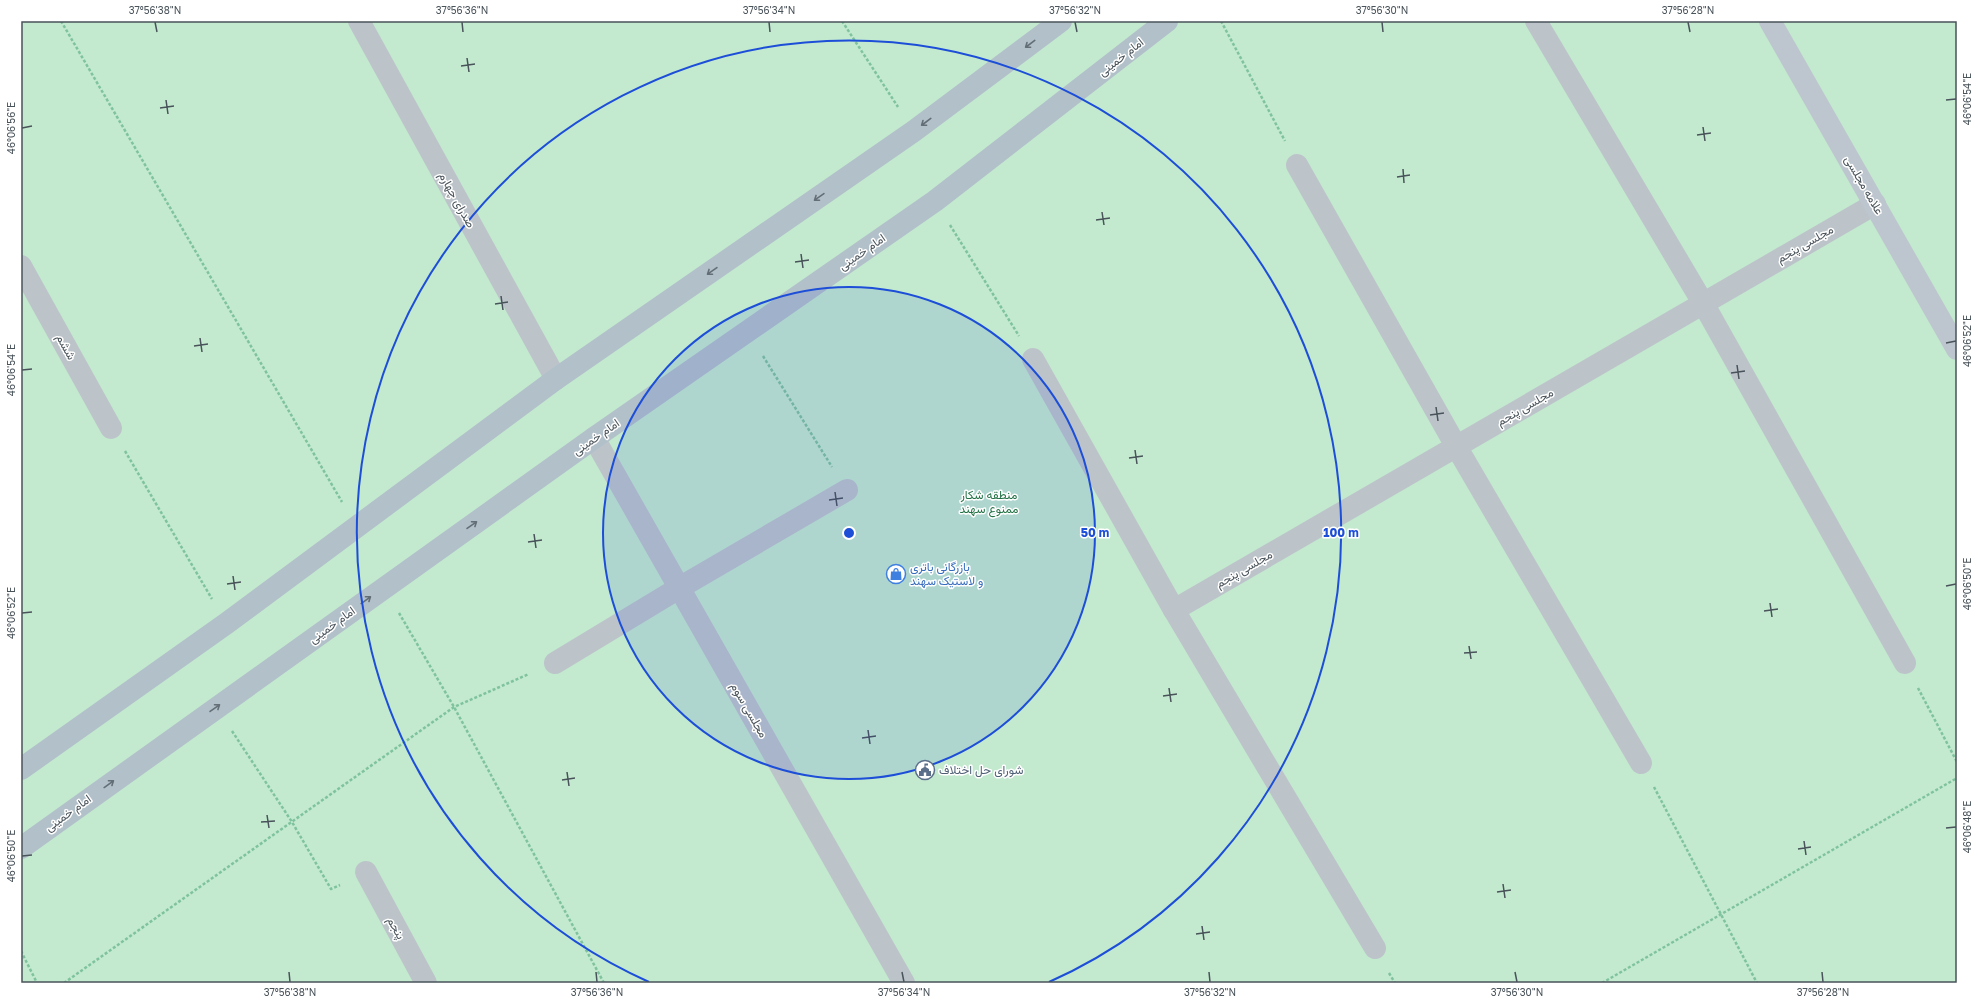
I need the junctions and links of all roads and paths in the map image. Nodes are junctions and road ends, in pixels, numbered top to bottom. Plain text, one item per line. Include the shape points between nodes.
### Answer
1 (61, 21) edge
2 (359, 21) edge
3 (842, 21) edge
4 (1061, 21) edge
5 (1167, 21) edge
6 (1221, 21) edge
7 (1536, 21) edge
8 (1770, 21) edge
9 (914, 131) junction
10 (1297, 164) joint
11 (935, 201) junction
12 (1875, 204) junction
13 (21, 266) edge
14 (1703, 303) junction
15 (747, 331) junction
16 (1957, 349) edge
17 (1033, 359) joint
18 (556, 379) junction
19 (111, 428) joint
20 (594, 438) junction
21 (1456, 446) junction
22 (847, 490) joint
23 (357, 527) junction
24 (384, 588) junction
25 (679, 588) junction
26 (1174, 610) junction
27 (227, 623) junction
28 (555, 663) joint
29 (1905, 664) joint
30 (217, 707) junction
31 (454, 708) junction
32 (1957, 762) edge
33 (1641, 763) joint
34 (21, 769) edge
35 (1957, 778) edge
36 (292, 822) junction
37 (21, 848) edge
38 (366, 872) joint
39 (1722, 914) junction
40 (1375, 948) dead end
41 (21, 951) edge
42 (37, 983) edge
43 (64, 983) edge
44 (426, 983) edge
45 (604, 983) edge
46 (904, 983) edge
47 (1602, 983) edge
48 (1758, 983) edge

1 - 23 path
2 - 18 street, صدرای چهارم
3 - 9 path
4 -> 9 main road
5 - 11 main road, امام خمینی
6 - 10 path
7 - 14 street
8 - 12 street, علامه مجلسی
9 -> 18 main road
10 - 21 street
11 - 15 main road, امام خمینی
11 - 17 path
12 - 14 street, مجلسی پنجم
12 - 16 street, علامه مجلسی
13 - 19 street, ششم
14 - 21 street, مجلسی پنجم
14 - 29 street
15 - 20 main road, امام خمینی
15 - 22 path
17 - 26 street
18 - 23 main road
19 - 27 path
24 -> 20 main road, امام خمینی
20 - 25 street, مجلسی سوم
21 - 26 street, مجلسی پنجم
21 - 33 street
22 - 25 street
23 - 27 main road
30 -> 24 main road, امام خمینی
24 - 31 path
25 - 28 street
25 - 46 street, مجلسی سوم
26 - 40 street
27 - 34 main road
28 - 31 path
29 - 32 path
30 - 36 path
37 -> 30 main road, امام خمینی
31 - 36 path
31 - 45 path
33 - 39 path
35 - 39 path
36 - 38 path via 331,889
36 - 43 path
38 - 44 street, پنجم
39 - 47 path
39 - 48 path
41 - 42 path

